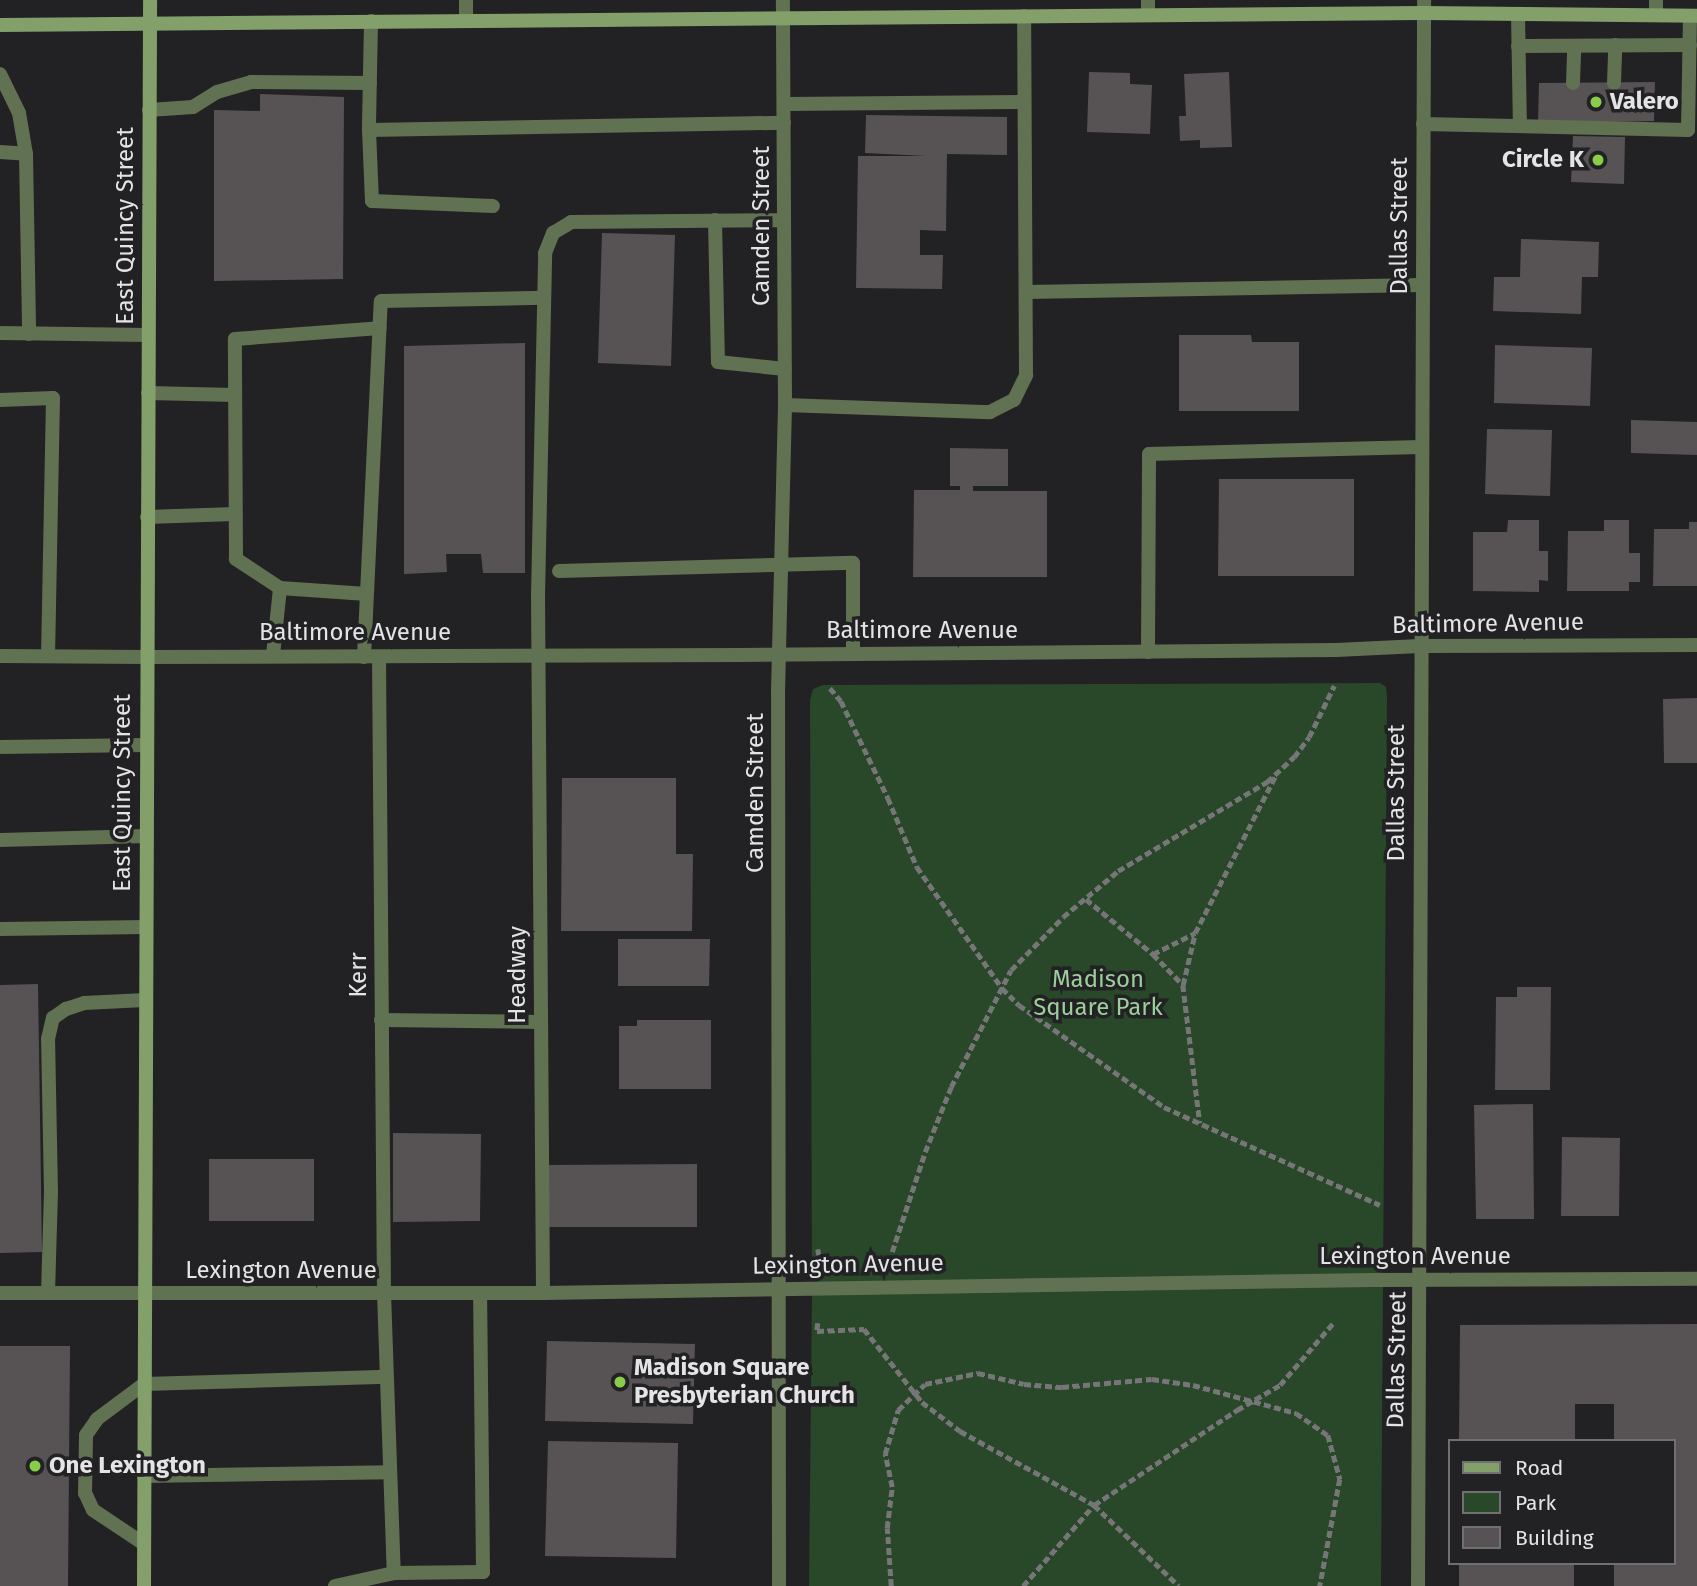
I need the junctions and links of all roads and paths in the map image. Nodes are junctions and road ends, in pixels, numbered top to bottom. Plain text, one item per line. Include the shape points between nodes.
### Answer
1 (150, 0) edge
2 (466, 0) edge
3 (783, 0) edge
4 (1147, 0) edge
5 (1656, 0) edge
6 (1424, 7) edge
7 (1148, 15) junction
8 (1518, 15) junction
9 (1656, 15) junction
10 (1024, 16) junction
11 (1694, 16) edge
12 (783, 19) junction
13 (466, 20) junction
14 (371, 21) junction
15 (150, 22) junction
16 (0, 25) edge
17 (1690, 45) junction
18 (1518, 46) junction
19 (1574, 46) junction
20 (1615, 46) junction
21 (0, 74) edge
22 (370, 83) junction
23 (1573, 83) dead end
24 (1614, 83) dead end
25 (1024, 102) junction
26 (784, 104) junction
27 (149, 110) junction
28 (784, 123) junction
29 (1423, 124) junction
30 (1520, 126) junction
31 (369, 130) junction
32 (0, 152) edge
33 (26, 154) junction
34 (493, 206) dead end
35 (715, 220) junction
36 (784, 220) junction
37 (1422, 285) junction
38 (1026, 292) junction
39 (544, 298) junction
40 (380, 328) junction
41 (0, 333) edge
42 (29, 334) junction
43 (148, 335) junction
44 (785, 369) junction
45 (148, 393) junction
46 (235, 395) junction
47 (0, 400) edge
48 (785, 405) junction
49 (1421, 447) junction
50 (235, 514) junction
51 (147, 517) junction
52 (781, 563) junction
53 (559, 571) dead end
54 (280, 588) junction
55 (367, 594) junction
56 (1697, 645) edge
57 (1420, 646) junction
58 (1148, 652) junction
59 (781, 654) junction
60 (853, 654) junction
61 (272, 655) junction
62 (0, 656) edge
63 (48, 656) junction
64 (539, 656) junction
65 (146, 657) junction
66 (372, 657) junction
67 (1334, 686) dead end
68 (830, 688) dead end
69 (146, 744) junction
70 (0, 747) edge
71 (1278, 771) junction
72 (146, 836) junction
73 (0, 839) edge
74 (1086, 899) junction
75 (146, 927) junction
76 (0, 929) edge
77 (1195, 933) junction
78 (1153, 954) junction
79 (1183, 985) junction
80 (1002, 988) junction
81 (145, 1000) junction
82 (382, 1020) junction
83 (541, 1022) junction
84 (1200, 1124) junction
85 (1380, 1205) dead end
86 (892, 1252) dead end
87 (1421, 1279) junction
88 (1697, 1279) edge
89 (776, 1289) junction
90 (0, 1293) edge
91 (48, 1293) junction
92 (384, 1293) junction
93 (480, 1293) junction
94 (543, 1293) junction
95 (144, 1294) junction
96 (1334, 1322) dead end
97 (818, 1323) dead end
98 (387, 1377) junction
99 (144, 1384) junction
100 (915, 1394) junction
101 (1252, 1401) junction
102 (390, 1472) junction
103 (144, 1476) junction
104 (1094, 1505) junction
105 (144, 1544) junction
106 (394, 1573) junction
107 (144, 1586) edge
108 (335, 1586) edge
109 (779, 1586) edge
110 (891, 1586) edge
111 (1023, 1586) edge
112 (1179, 1586) edge
113 (1320, 1586) edge
114 (1418, 1586) edge

1 - 15 main road, East Quincy Street
2 - 13 street
3 - 12 street, Camden Street
4 - 7 street
5 - 9 street
6 - 7 main road
6 - 8 main road
6 - 29 street, Dallas Street
7 - 10 main road
8 - 9 main road
8 - 18 street
9 - 11 main road
10 - 12 main road
10 - 25 street
11 - 17 street
12 - 13 main road
12 - 26 street, Camden Street
13 - 14 main road
14 - 15 main road
14 - 22 street
15 - 16 main road
15 - 27 main road, East Quincy Street
17 - 20 street
17 - 30 street via 1688,130
18 - 19 street
18 - 30 street
19 - 20 street
19 - 23 street
20 - 24 street
21 - 33 street via 19,113
22 - 27 street via 251,82 217,92 193,107
22 - 31 street
25 - 26 street
25 - 38 street
26 - 28 street, Camden Street
27 - 43 main road, East Quincy Street
28 - 31 street
28 - 36 street, Camden Street
29 - 30 street
29 - 37 street, Dallas Street
31 - 34 street via 372,201
32 - 33 street
33 - 42 street
35 - 36 street, Headway
35 - 39 street, Headway via 572,222 553,233 545,253
35 - 44 street via 718,362
36 - 44 street, Camden Street
37 - 38 street
37 - 49 street, Dallas Street
38 - 48 street via 1026,375 1014,400 990,412
39 - 40 street, Kerr via 382,301
39 - 64 street, Headway
40 - 46 street via 235,339
40 - 55 street, Kerr
41 - 42 street
42 - 43 street
43 - 45 main road, East Quincy Street
44 - 48 street, Camden Street
45 - 46 street
45 - 51 main road, East Quincy Street
46 - 50 street
47 - 63 street via 53,398
48 - 52 street, Camden Street
49 - 57 street, Dallas Street
49 - 58 street via 1149,454
50 - 51 street
50 - 54 street via 236,559
51 - 65 main road, East Quincy Street
52 - 53 street
52 - 59 street, Camden Street
52 - 60 street via 853,563
54 - 55 street
54 - 61 street
55 - 66 street, Kerr
56 - 57 street, Baltimore Avenue
57 - 58 street, Baltimore Avenue
57 - 87 street, Dallas Street
58 - 60 street, Baltimore Avenue
59 - 60 street, Baltimore Avenue
59 - 64 street, Baltimore Avenue
59 - 89 street, Camden Street
61 - 65 street, Baltimore Avenue
61 - 66 street, Baltimore Avenue
62 - 63 street, Baltimore Avenue
63 - 65 street, Baltimore Avenue
64 - 66 street, Baltimore Avenue
64 - 83 street, Headway
65 - 69 main road, East Quincy Street
66 - 82 street, Kerr
67 - 71 path via 1309,737
68 - 80 path via 888,798 917,867
69 - 70 street
69 - 72 main road, East Quincy Street
71 - 74 path via 1118,872
71 - 77 path
72 - 73 street
72 - 75 main road, East Quincy Street
74 - 78 path
74 - 80 path via 1011,970
75 - 76 street
75 - 81 main road, East Quincy Street
77 - 78 path
77 - 79 path
78 - 79 path
79 - 84 path
80 - 84 path via 1164,1107
80 - 86 path via 951,1087
81 - 91 street via 84,1003 53,1018 48,1039
81 - 95 main road, East Quincy Street
82 - 83 street
82 - 92 street, Kerr
83 - 94 street, Headway
84 - 85 path
87 - 88 street, Lexington Avenue
87 - 89 street, Lexington Avenue
87 - 114 street, Dallas Street
89 - 94 street, Lexington Avenue
89 - 109 street, Camden Street
90 - 91 street, Lexington Avenue
91 - 95 street, Lexington Avenue
92 - 93 street, Lexington Avenue
92 - 95 street, Lexington Avenue
92 - 98 street, Kerr
93 - 94 street, Lexington Avenue
93 - 106 street via 483,1572
95 - 99 main road, East Quincy Street
96 - 101 path via 1280,1385
97 - 100 path via 817,1331 864,1329
98 - 99 street
98 - 102 street, Kerr
99 - 103 main road, East Quincy Street
99 - 105 street via 97,1419 86,1434 85,1493 93,1510
100 - 101 path via 925,1384 978,1373 1062,1387 1152,1379
100 - 104 path via 960,1431
100 - 110 path via 898,1410 885,1454 892,1487 887,1528
101 - 104 path
101 - 113 path via 1296,1413 1328,1434 1340,1479
102 - 103 street
102 - 106 street, Kerr
103 - 105 main road, East Quincy Street
104 - 111 path
104 - 112 path
105 - 107 main road, East Quincy Street
106 - 108 street

